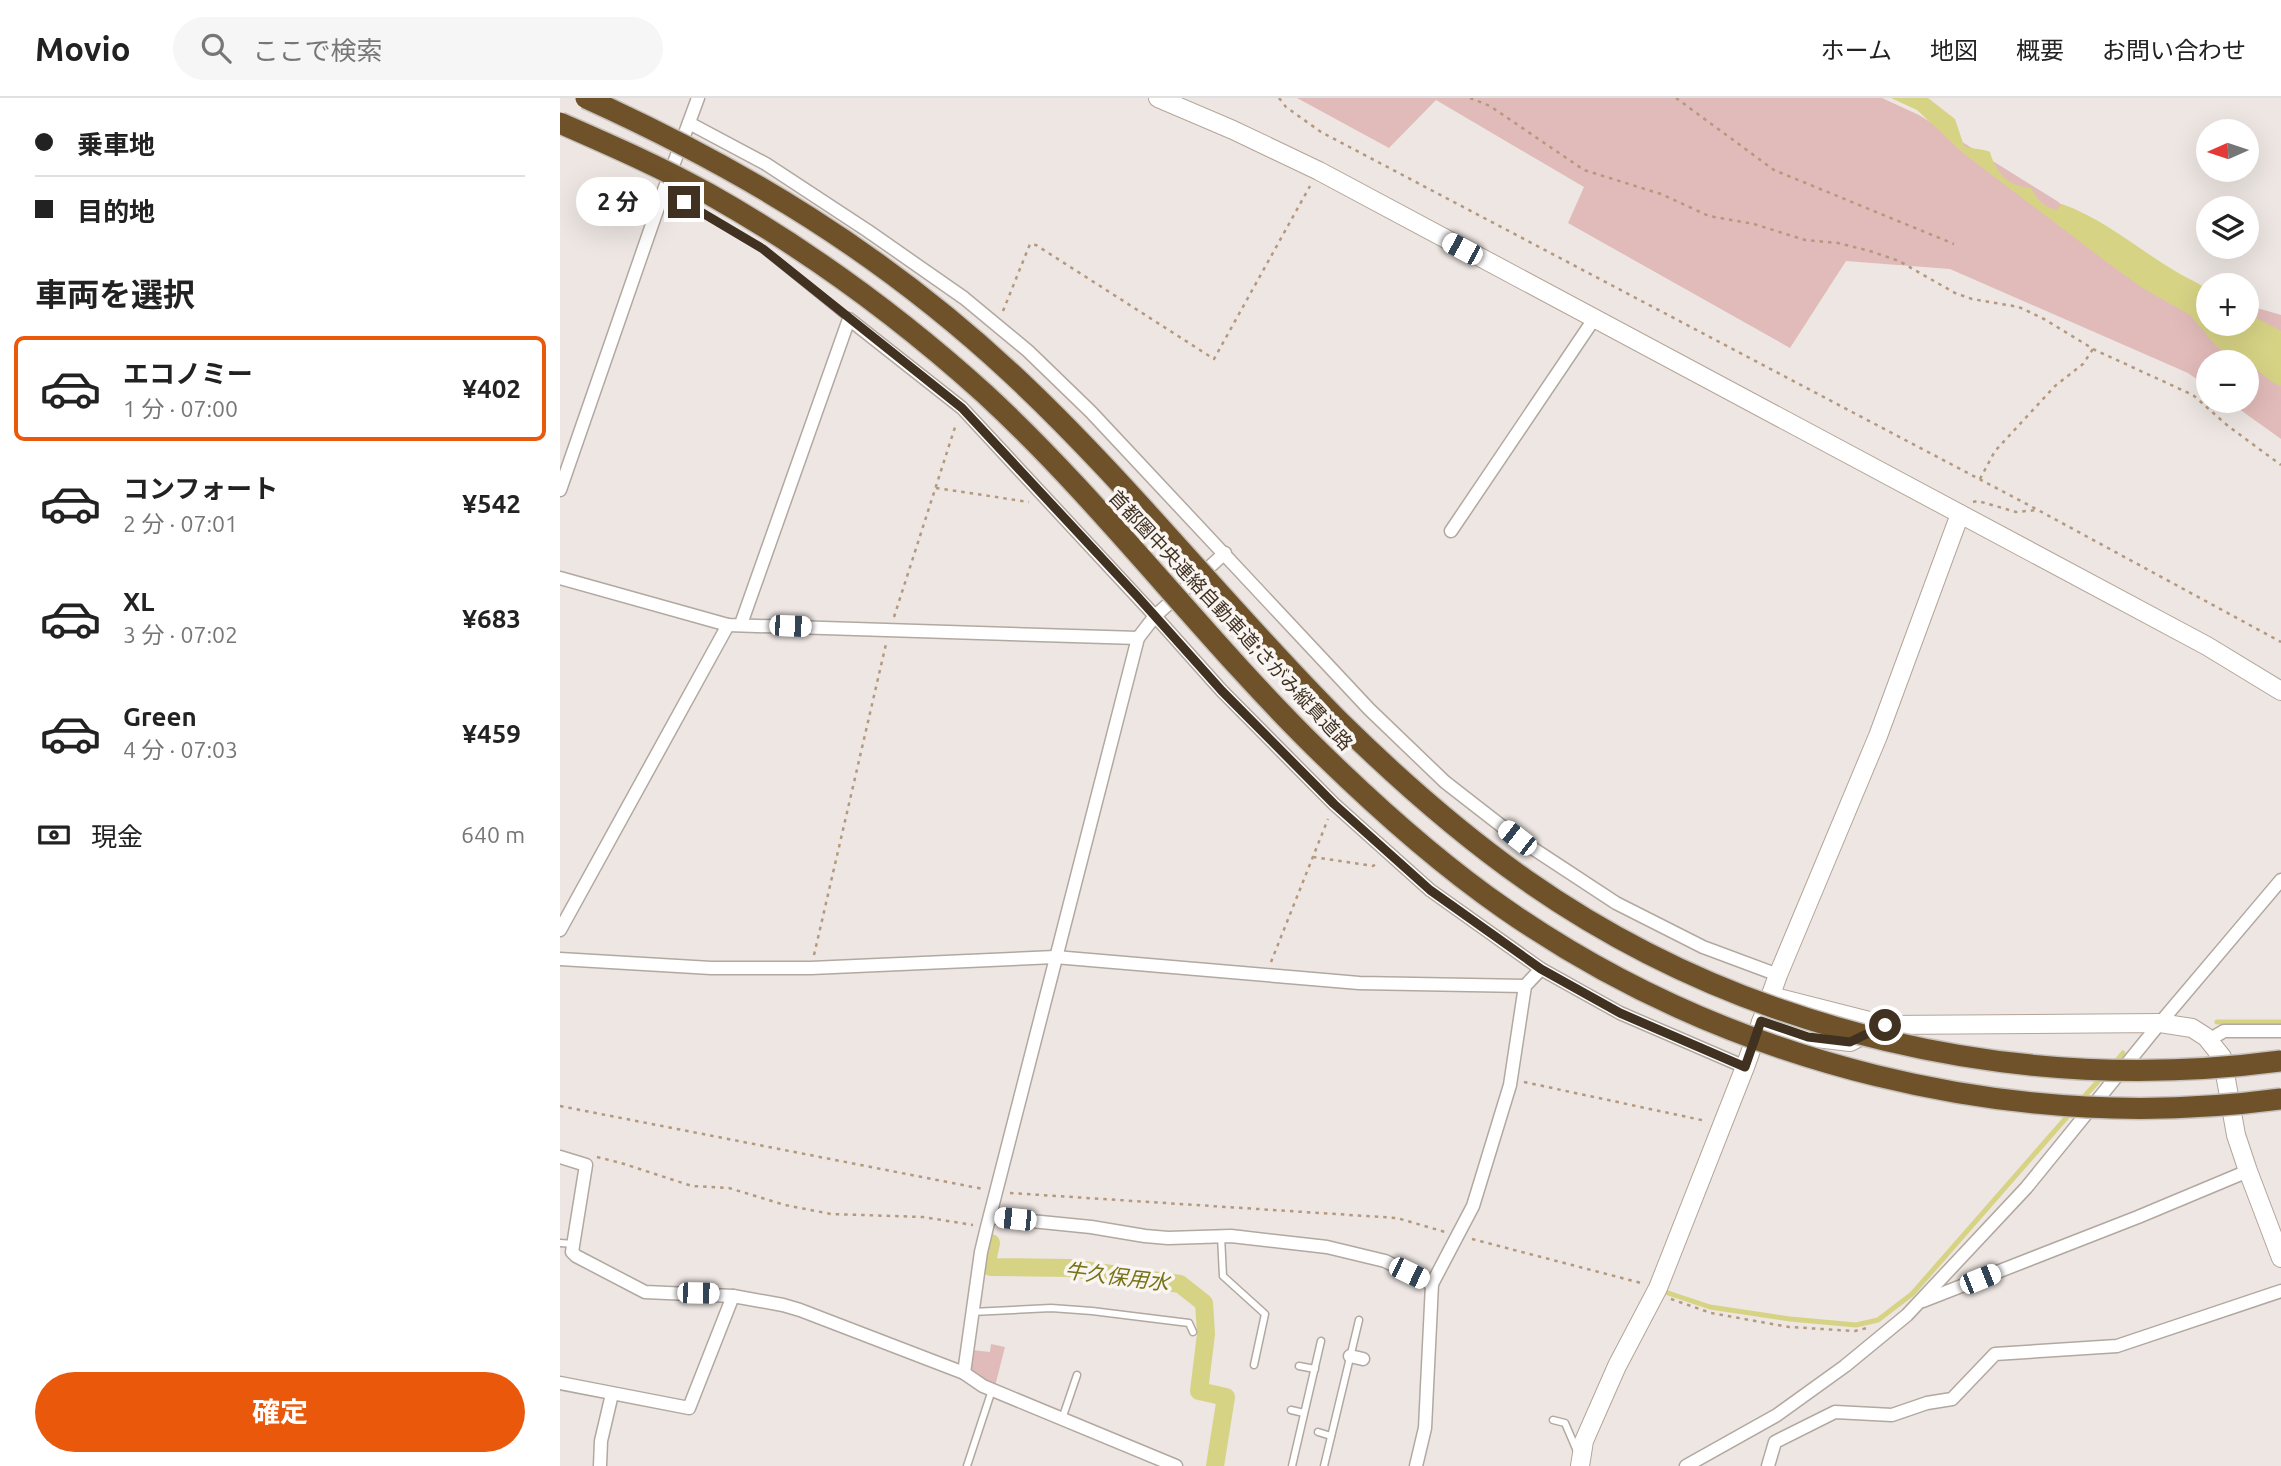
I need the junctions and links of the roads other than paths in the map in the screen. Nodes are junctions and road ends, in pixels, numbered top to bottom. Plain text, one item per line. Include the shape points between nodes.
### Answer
1 (586, 98) edge
2 (698, 98) edge
3 (1158, 98) edge
4 (560, 123) edge
5 (689, 123) junction
6 (664, 190) junction
7 (849, 319) junction
8 (1594, 319) junction
9 (561, 486) edge
10 (1966, 508) junction
11 (1451, 531) dead end
12 (1225, 553) junction
13 (560, 578) edge
14 (1155, 616) junction
15 (734, 625) junction
16 (1138, 638) junction
17 (2281, 691) edge
18 (2281, 880) edge
19 (560, 930) edge
20 (1055, 957) junction
21 (560, 959) edge
22 (1541, 969) junction
23 (1778, 975) junction
24 (1525, 986) junction
25 (1771, 996) junction
26 (1761, 1021) junction
27 (2160, 1023) junction
28 (1885, 1025) junction
29 (2281, 1031) edge
30 (2209, 1040) junction
31 (2281, 1062) edge
32 (1745, 1067) junction
33 (2281, 1099) edge
34 (560, 1157) edge
35 (2248, 1171) junction
36 (988, 1222) junction
37 (1220, 1236) junction
38 (560, 1243) edge
39 (574, 1244) junction
40 (2281, 1258) edge
41 (1433, 1284) junction
42 (2281, 1291) edge
43 (1241, 1292) junction
44 (733, 1296) junction
45 (1234, 1300) dead end
46 (1917, 1304) junction
47 (972, 1312) junction
48 (1359, 1320) dead end
49 (1193, 1332) dead end
50 (1321, 1341) dead end
51 (1248, 1347) dead end
52 (1257, 1349) junction
53 (1254, 1365) dead end
54 (1299, 1366) dead end
55 (1315, 1369) junction
56 (964, 1373) junction
57 (1077, 1375) dead end
58 (560, 1383) edge
59 (992, 1390) junction
60 (612, 1394) junction
61 (1291, 1410) dead end
62 (1304, 1413) junction
63 (1062, 1419) junction
64 (1553, 1420) dead end
65 (1318, 1433) dead end
66 (1331, 1436) junction
67 (1580, 1463) edge
68 (600, 1466) edge
69 (967, 1466) edge
70 (1176, 1466) edge
71 (1292, 1466) edge
72 (1324, 1466) edge
73 (1416, 1466) edge
74 (1686, 1466) edge
75 (1768, 1466) edge

1 - 31 highway, 首都圏中央連絡自動車道;さがみ縦貫道路, bridge via 718,162 799,209 939,311 1074,434 1281,660 1403,782 1525,880 1611,933 1709,982 1807,1019 1950,1055 2015,1065 2138,1072
2 - 5 street
3 - 8 street via 1319,171
4 - 33 highway, 首都圏中央連絡自動車道;さがみ縦貫道路, bridge via 708,193 855,288 919,338 1051,458 1253,683 1377,807 1459,876 1550,939 1647,993 1742,1034 1922,1085 2011,1101 2084,1107 2163,1109
5 - 6 street
5 - 12 street via 766,164 997,324 1091,412
6 - 7 lane via 763,249
6 - 9 street
7 - 14 street via 962,408
7 - 15 street
8 - 10 street
8 - 11 street
10 - 17 street
10 - 23 street via 1878,736
12 - 14 street
12 - 23 street via 1369,709 1446,782 1517,838 1616,903 1703,947
13 - 15 street
14 - 16 street
14 - 22 street via 1334,804 1430,890
15 - 16 street
15 - 19 street
16 - 20 street
18 - 27 street
20 - 21 street via 811,968 711,968
20 - 24 street via 1359,983
20 - 36 street
22 - 24 street
22 - 32 street via 1620,1013
23 - 25 street
24 - 41 street via 1511,1079 1473,1206
25 - 26 street
25 - 28 street
26 - 28 street via 1808,1037 1850,1042
26 - 32 street
27 - 28 street
27 - 30 street via 2192,1028
27 - 46 street via 2026,1188
29 - 30 street via 2224,1031
30 - 35 street via 2222,1057 2236,1135
32 - 67 street via 1658,1288 1584,1441
34 - 39 street via 586,1165
35 - 40 street
35 - 46 street
36 - 37 street via 1091,1227 1145,1236
36 - 47 street
37 - 41 street via 1354,1252
37 - 43 lane via 1223,1276
38 - 39 lane
39 - 44 street via 576,1256 645,1292
41 - 73 street via 1425,1427
42 - 75 street via 2117,1346 1995,1354 1952,1399 1892,1415 1835,1412 1775,1442
43 - 45 lane
43 - 52 lane via 1265,1314
44 - 56 street via 800,1310
44 - 60 street via 689,1408
46 - 74 street via 1777,1415
47 - 49 lane via 1092,1311 1189,1323
47 - 56 street
48 - 66 lane via 1357,1357
50 - 55 lane
51 - 52 lane
52 - 53 lane
54 - 55 lane
55 - 62 lane
56 - 59 street
57 - 63 lane
58 - 60 street
59 - 63 street
59 - 69 lane
60 - 68 street
61 - 62 lane
62 - 71 lane
63 - 70 street
64 - 67 lane via 1565,1423
65 - 66 lane
66 - 72 lane

